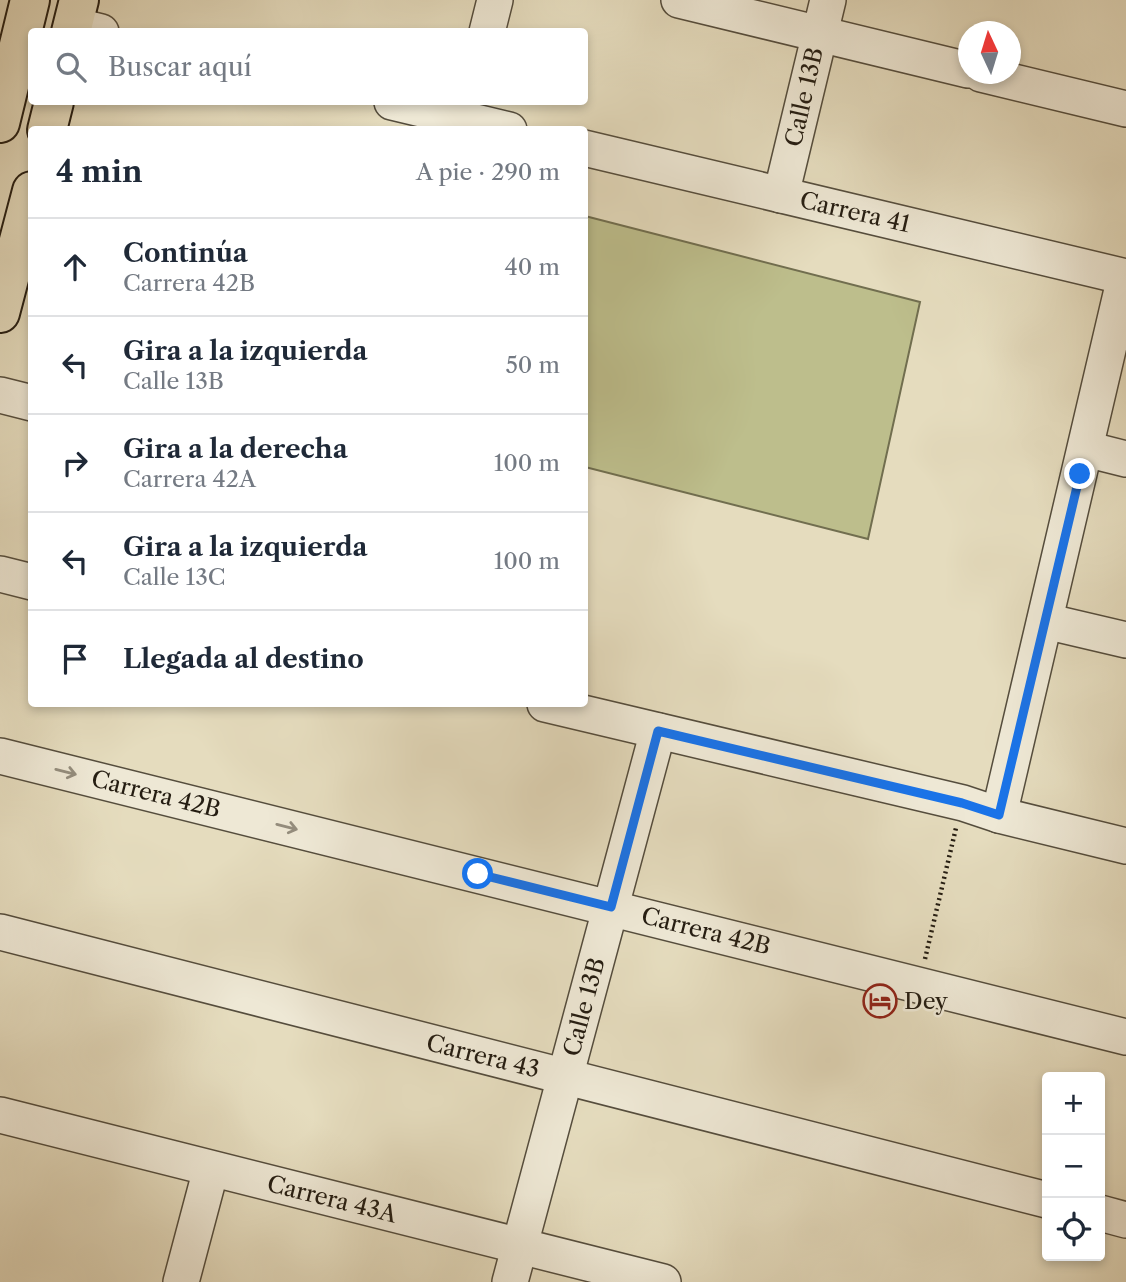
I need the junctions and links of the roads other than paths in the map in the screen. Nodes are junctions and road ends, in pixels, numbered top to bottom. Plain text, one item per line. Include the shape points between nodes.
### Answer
1 (30, 0) edge
2 (495, 0) edge
3 (679, 0) edge
4 (828, 0) edge
5 (488, 28) edge
6 (820, 34) junction
7 (958, 68) edge
8 (5, 83) edge
9 (1021, 84) edge
10 (53, 105) edge
11 (407, 105) edge
12 (1126, 109) edge
13 (465, 117) edge
14 (0, 123) edge
15 (48, 126) edge
16 (495, 126) edge
17 (588, 149) edge
18 (781, 195) junction
19 (28, 216) edge
20 (1125, 277) edge
21 (0, 313) edge
22 (0, 395) edge
23 (28, 402) edge
24 (1086, 449) junction
25 (1126, 459) edge
26 (0, 574) edge
27 (28, 581) edge
28 (1045, 621) junction
29 (1126, 640) edge
30 (558, 707) edge
31 (658, 731) junction
32 (0, 756) edge
33 (999, 815) junction
34 (1126, 846) edge
35 (611, 907) junction
36 (0, 932) edge
37 (1126, 1037) edge
38 (565, 1077) junction
39 (0, 1115) edge
40 (211, 1169) junction
41 (1042, 1199) edge
42 (1105, 1214) edge
43 (1126, 1220) edge
44 (520, 1246) junction
45 (181, 1282) edge
46 (510, 1282) edge
47 (663, 1282) edge

1 - 8 main road
2 - 5 street
3 - 6 street
4 - 6 street, Calle 13B
6 - 7 street
6 - 18 street, Calle 13B
8 - 14 main road
9 - 12 street
10 - 15 main road
11 - 13 street
13 - 16 street
17 - 18 street, Carrera 41
18 - 20 street, Carrera 41
19 - 21 main road
20 - 24 street
22 - 23 street
24 - 25 street
24 - 28 street
26 - 27 street
28 - 29 street
28 - 33 street
30 - 31 street
31 - 33 street
31 - 35 street, Calle 13B
32 -> 35 street, Carrera 42B
33 - 34 street
35 - 37 street, Carrera 42B
35 - 38 street, Calle 13B
36 - 38 street, Carrera 43
38 - 41 street, Carrera 43
38 - 44 street, Calle 13B
39 - 40 street, Carrera 43A
40 - 44 street, Carrera 43A
40 - 45 street
42 - 43 street
44 - 46 street, Calle 13B
44 - 47 street, Carrera 43A

